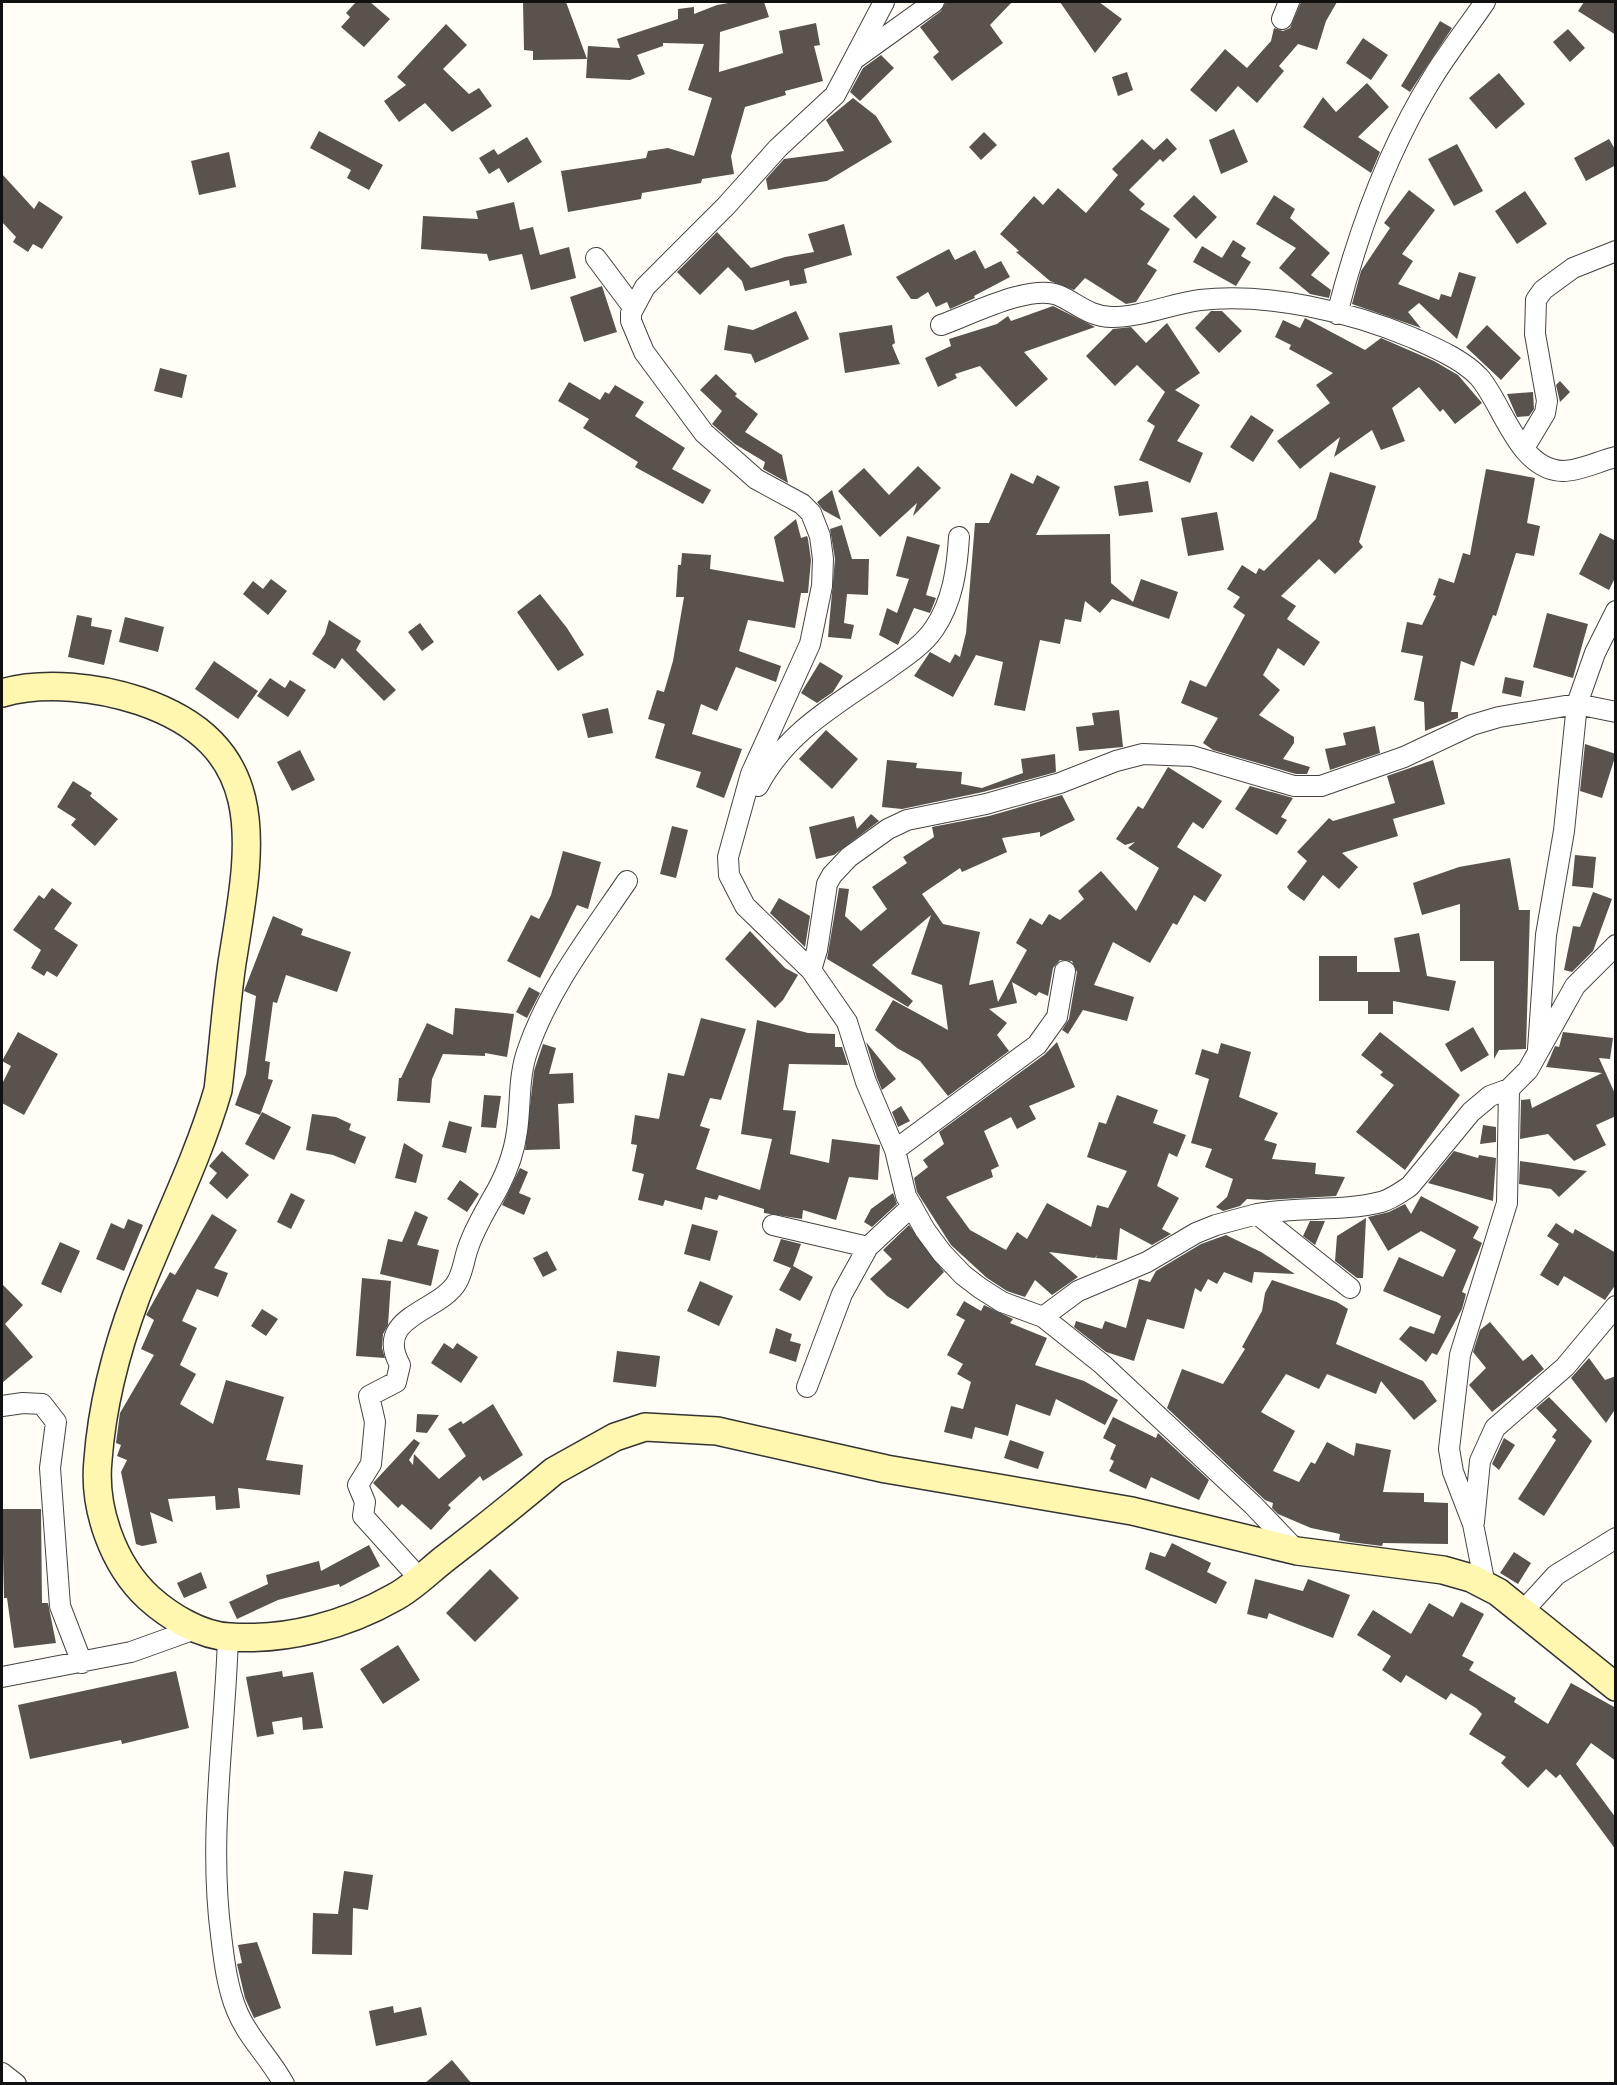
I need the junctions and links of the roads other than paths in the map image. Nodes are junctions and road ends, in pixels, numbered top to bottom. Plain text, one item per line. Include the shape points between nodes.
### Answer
1 (884, 2) edge
2 (934, 2) edge
3 (1485, 2) edge
4 (854, 60) junction
5 (1616, 251) edge
6 (596, 258) dead end
7 (632, 306) junction
8 (1337, 314) junction
9 (941, 325) dead end
10 (1524, 448) junction
11 (1616, 457) edge
12 (959, 537) dead end
13 (1616, 611) edge
14 (2, 693) edge
15 (1577, 704) junction
16 (1616, 712) edge
17 (737, 819) junction
18 (627, 881) dead end
19 (1616, 945) edge
20 (811, 970) junction
21 (1065, 971) dead end
22 (1537, 1054) junction
23 (1509, 1089) junction
24 (895, 1150) junction
25 (912, 1206) junction
26 (1257, 1215) junction
27 (773, 1224) dead end
28 (868, 1247) junction
29 (1350, 1288) dead end
30 (1616, 1306) edge
31 (1043, 1317) junction
32 (807, 1387) dead end
33 (2, 1406) edge
34 (1473, 1524) junction
35 (1616, 1538) edge
36 (1297, 1551) junction
37 (420, 1579) junction
38 (1485, 1585) junction
39 (1524, 1611) junction
40 (198, 1628) junction
41 (228, 1637) junction
42 (82, 1663) junction
43 (2, 1677) edge
44 (1616, 1687) edge
45 (2, 2073) edge
46 (16, 2084) edge
47 (284, 2084) edge

1 - 4 street
2 - 4 street
3 - 8 street via 1432,78 1384,174 1365,219
4 - 7 street via 835,95 645,287
5 - 10 street via 1573,268 1536,300 1535,334 1547,402 1545,413
6 - 7 street
7 - 17 street via 631,321 644,352 704,433 756,479 802,504 811,513 820,536 824,560 822,586 810,644 751,774
8 - 9 street via 1277,301 1235,299 1202,300 1112,317 1088,313 1059,296 1041,293
8 - 10 street via 1412,338 1461,363 1487,388
10 - 11 street via 1543,466 1565,471
12 - 17 street via 957,572 933,630 909,654 791,738
13 - 15 street via 1595,653
14 - 40 main road via 22,687 100,690 161,708 192,726 223,754 239,783 248,828 246,864 218,1090 206,1130 119,1347 97,1461 99,1500 110,1538 126,1570 165,1613
15 - 16 street
15 - 20 street via 1472,725 1404,757 1321,786 1294,786 1192,756 1143,754 986,804 907,820 863,846 832,875
15 - 22 street via 1564,831 1545,944
17 - 20 street via 728,857 729,875 737,895
18 - 37 street via 574,959 536,1027 524,1065 514,1148 494,1196 477,1224 457,1283 407,1319 394,1339 394,1355 400,1365 396,1382 369,1396 375,1422 371,1464 358,1485 365,1502 363,1516
19 - 22 street via 1575,986
20 - 24 street via 847,1022 866,1082
21 - 24 street via 1058,1017 1037,1045
22 - 23 street
23 - 26 street via 1476,1107 1410,1186 1398,1194 1359,1205 1283,1209
23 - 34 street via 1507,1203 1460,1355 1450,1425 1452,1472
24 - 25 street
25 - 28 street
25 - 31 street via 925,1230 963,1275 1002,1302
26 - 29 street
26 - 31 street via 1196,1233 1147,1262 1078,1291
27 - 28 street
28 - 32 street via 842,1294
30 - 34 street via 1565,1366 1495,1428 1480,1461
31 - 36 street via 1150,1407
33 - 42 street via 42,1404 56,1422 50,1467 60,1606
34 - 38 street
35 - 39 street via 1556,1575
36 - 37 main road via 1132,1511 886,1469 717,1431 654,1427 615,1437 554,1471
36 - 38 main road via 1443,1570
37 - 41 main road via 396,1597 343,1621 297,1633
38 - 39 main road
39 - 44 main road
40 - 41 main road
40 - 42 street via 131,1652
41 - 47 street via 216,1844 219,1918 228,1983 237,2012
42 - 43 street
45 - 46 street

